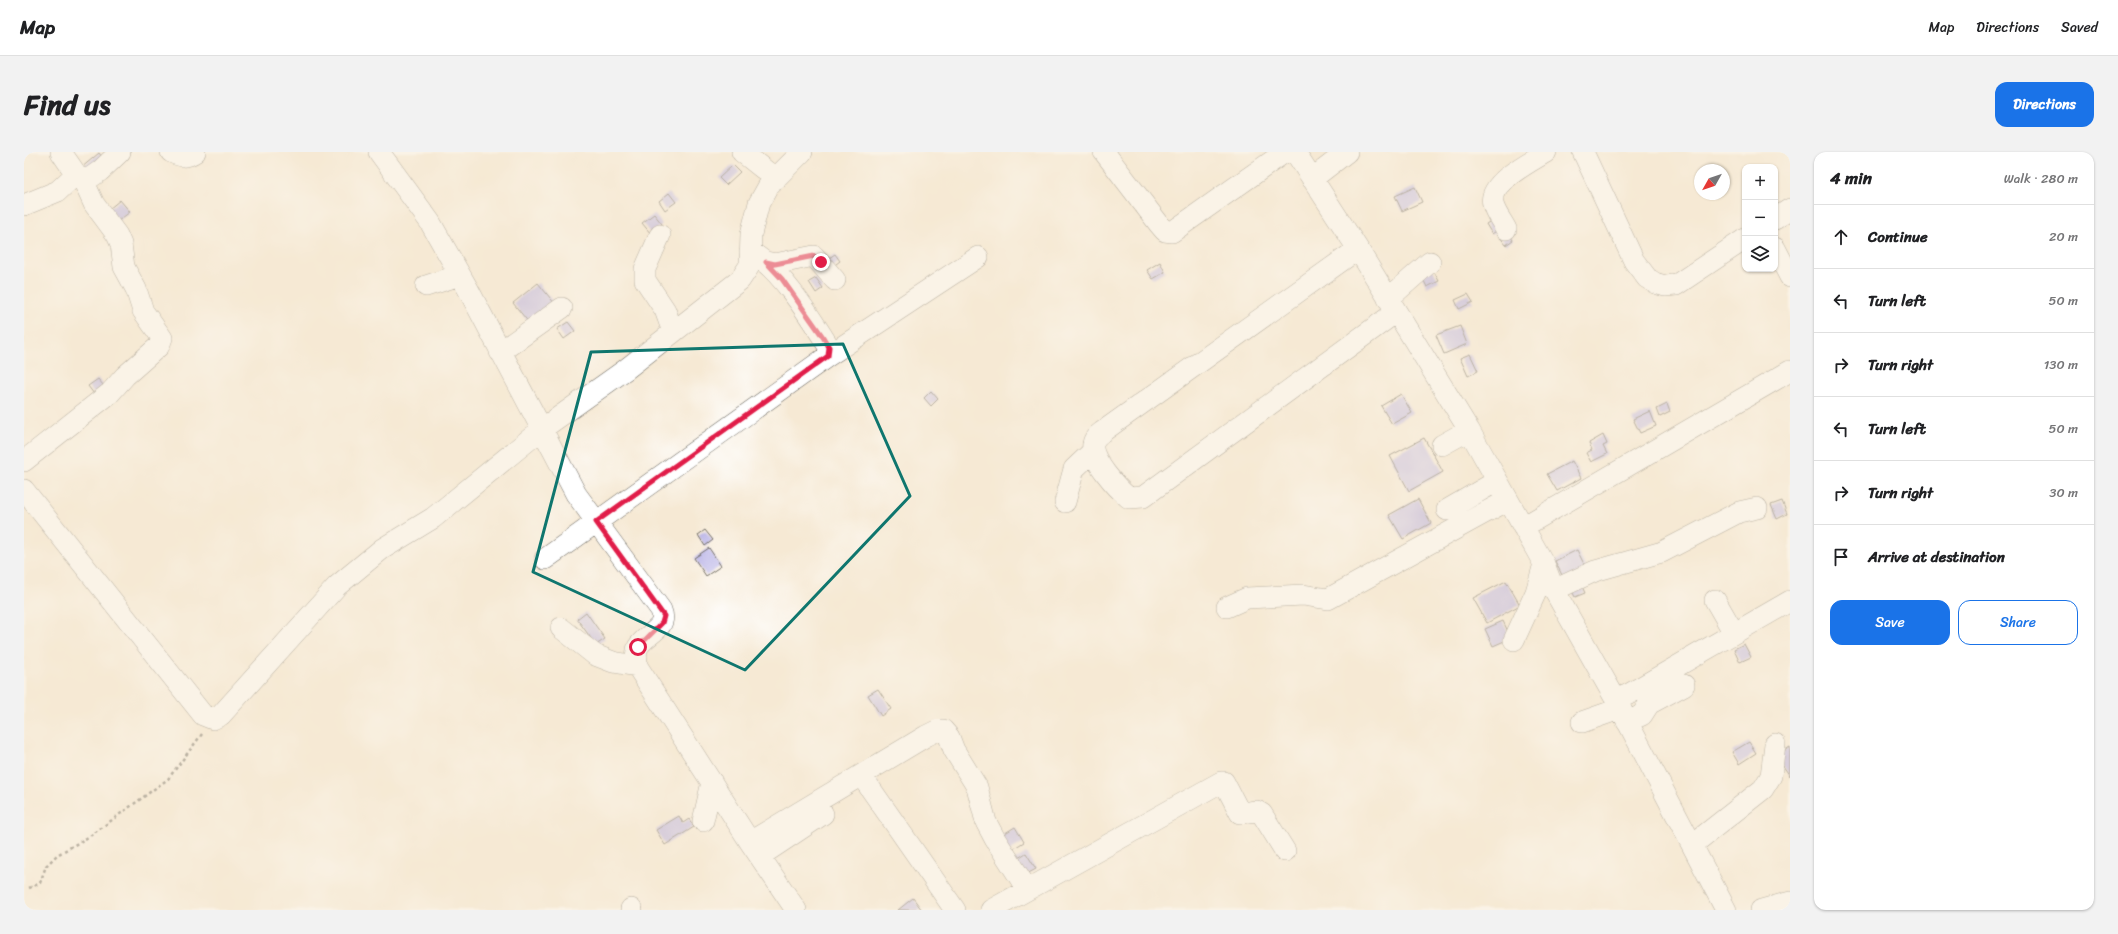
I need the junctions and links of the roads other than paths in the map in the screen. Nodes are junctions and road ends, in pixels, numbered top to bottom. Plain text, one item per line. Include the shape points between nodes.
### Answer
1 (61, 152) edge
2 (120, 152) edge
3 (171, 152) edge
4 (195, 152) edge
5 (379, 152) edge
6 (742, 152) edge
7 (802, 152) edge
8 (1104, 152) edge
9 (1285, 152) edge
10 (1296, 152) edge
11 (1347, 152) edge
12 (1546, 152) edge
13 (1583, 152) edge
14 (80, 178) junction
15 (776, 179) junction
16 (1312, 179) junction
17 (24, 205) edge
18 (1790, 209) edge
19 (1778, 217) edge
20 (1506, 229) dead end
21 (660, 235) dead end
22 (1742, 241) edge
23 (1358, 248) junction
24 (1778, 254) edge
25 (758, 257) junction
26 (978, 257) dead end
27 (1430, 262) dead end
28 (460, 275) junction
29 (1790, 277) edge
30 (835, 280) dead end
31 (426, 286) dead end
32 (1392, 305) junction
33 (562, 308) dead end
34 (673, 332) junction
35 (500, 352) junction
36 (828, 356) junction
37 (1790, 371) edge
38 (542, 428) junction
39 (1468, 430) junction
40 (1442, 445) dead end
41 (1093, 451) junction
42 (26, 456) edge
43 (1497, 481) junction
44 (24, 490) edge
45 (1508, 500) junction
46 (1065, 502) dead end
47 (1757, 508) dead end
48 (1447, 510) dead end
49 (596, 522) junction
50 (1523, 527) junction
51 (545, 559) dead end
52 (1544, 564) junction
53 (1554, 590) junction
54 (1715, 600) dead end
55 (1790, 601) edge
56 (1226, 607) dead end
57 (561, 628) dead end
58 (1734, 633) junction
59 (1514, 640) dead end
60 (638, 666) junction
61 (1684, 685) dead end
62 (1621, 711) junction
63 (1582, 722) dead end
64 (1775, 744) dead end
65 (861, 775) junction
66 (712, 782) junction
67 (823, 814) dead end
68 (703, 821) dead end
69 (1692, 845) junction
70 (755, 849) junction
71 (1285, 851) dead end
72 (1027, 889) junction
73 (1790, 902) edge
74 (796, 910) edge
75 (955, 910) edge
76 (991, 910) edge
77 (1726, 910) edge
78 (1761, 910) edge

1 - 14 street
2 - 14 street via 100,171
3 - 4 street via 180,157
5 - 28 street via 430,222
6 - 15 street
7 - 15 street
8 - 9 street via 1159,224 1165,231 1172,232
10 - 16 street
11 - 16 street
12 - 20 street via 1503,180 1494,194 1492,203
13 - 22 street via 1634,260 1647,278 1665,286 1676,285
14 - 17 street via 58,191
14 - 42 street via 94,204 117,235 124,267 136,289 143,311 162,338 159,346 110,393
15 - 25 street via 759,203 751,234
16 - 23 street
18 - 19 street
21 - 34 street via 645,269 645,280 665,310
23 - 32 street
23 - 41 street via 1094,438
24 - 29 street
25 - 30 street via 775,264 814,256
25 - 34 street via 740,280
25 - 36 street via 782,279 829,347
26 - 36 street
27 - 32 street
28 - 31 street
28 - 35 street
32 - 39 street
32 - 41 street via 1143,497 1129,498 1117,488
33 - 35 street
34 - 38 street via 625,370
35 - 38 street
36 - 49 street
37 - 50 street
38 - 44 street via 433,518 382,549 337,586 221,715 213,719 203,715
38 - 49 street via 576,494
39 - 40 street
39 - 43 street
41 - 46 street via 1074,469
43 - 45 street
43 - 48 street
45 - 50 street
45 - 56 street via 1328,598 1303,595 1246,598
47 - 53 street via 1739,512 1662,552 1595,571
49 - 51 street
49 - 60 street via 664,616 662,623 638,647
50 - 52 street
52 - 53 street
52 - 59 street via 1536,592
53 - 62 street
54 - 58 street
55 - 58 street
57 - 60 street via 596,655 613,662
58 - 62 street via 1629,694
60 - 66 street
61 - 62 street via 1648,704 1642,715
62 - 63 street
62 - 69 street
64 - 69 street via 1771,776 1762,789
65 - 70 street
65 - 72 street via 932,733 943,730 977,786 986,822
65 - 75 street
66 - 68 street
66 - 70 street
67 - 70 street
69 - 77 street
70 - 74 street
71 - 72 street via 1262,814 1257,811 1243,814 1239,812 1224,782 1221,782
72 - 76 street
73 - 78 street

